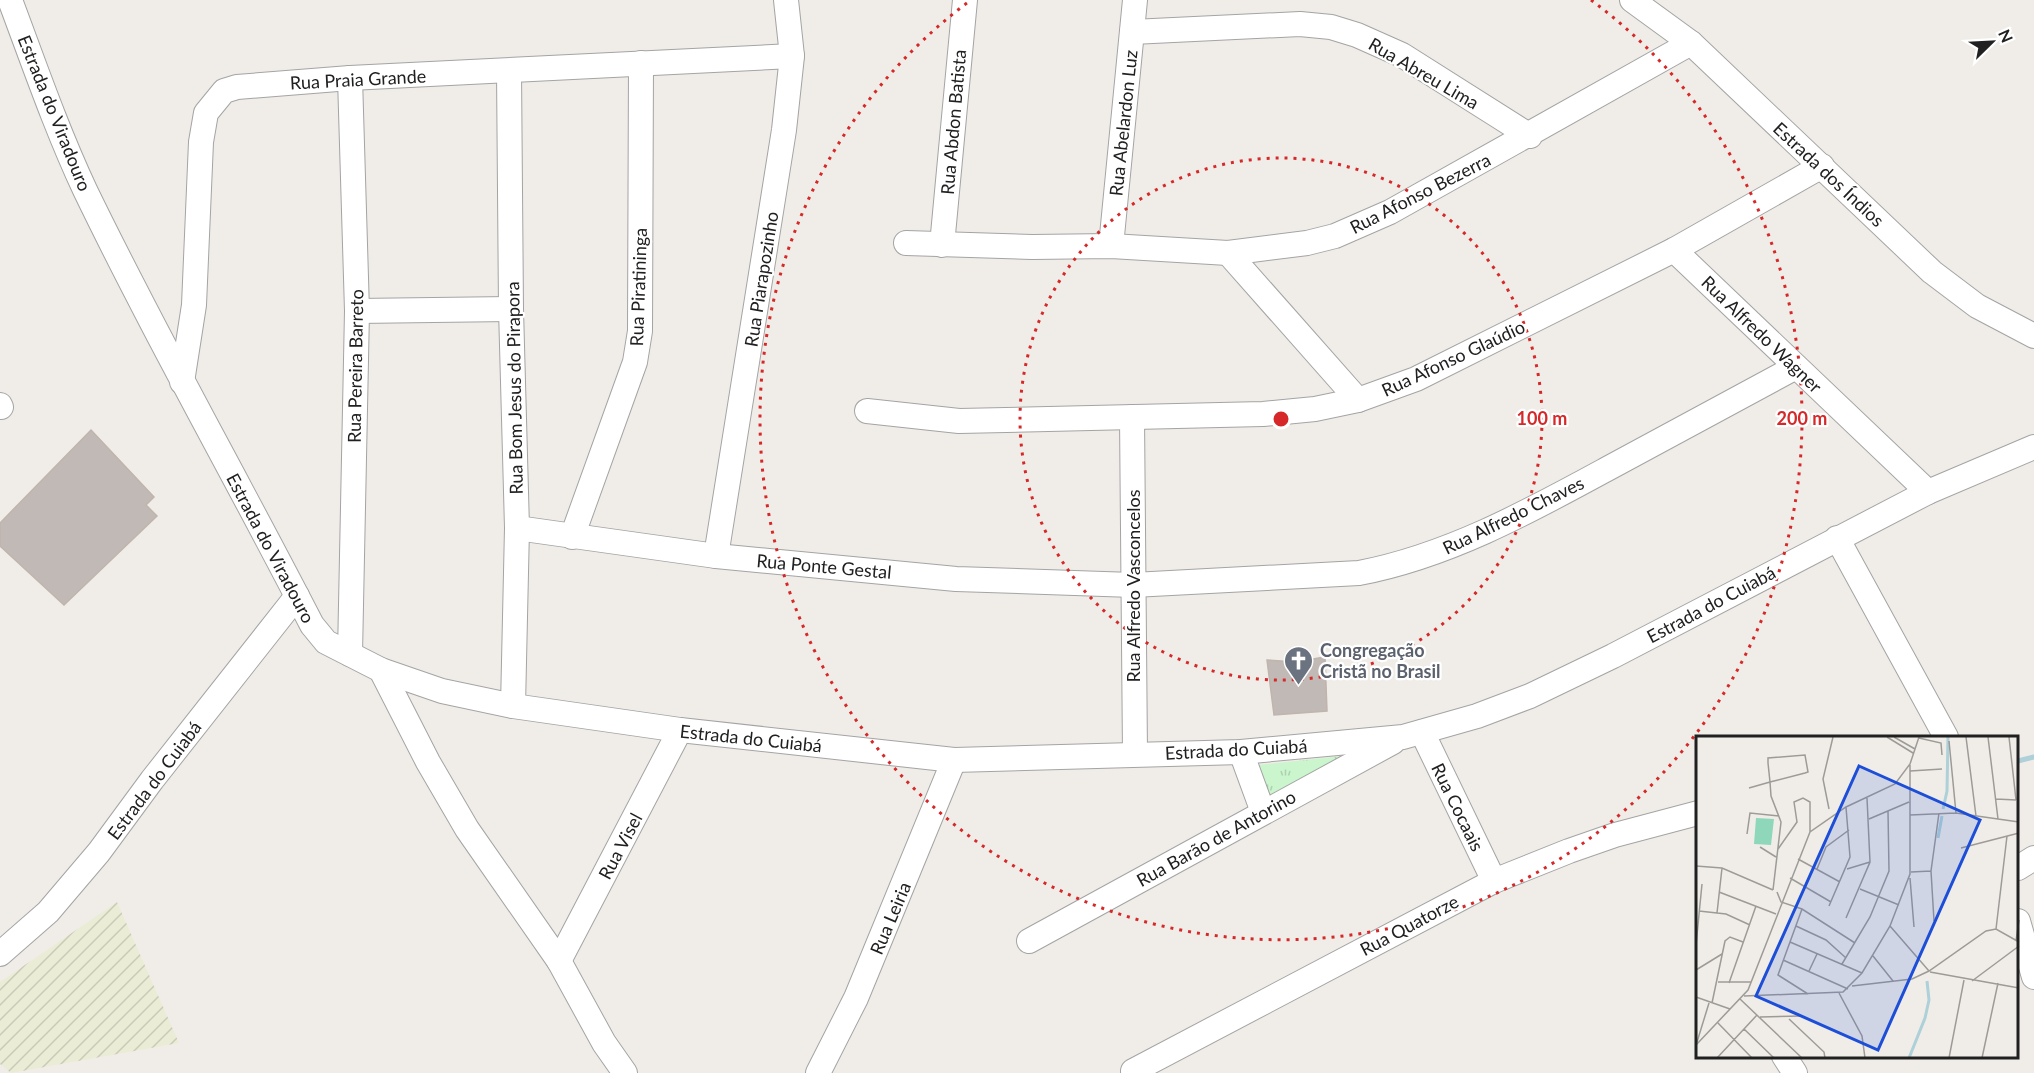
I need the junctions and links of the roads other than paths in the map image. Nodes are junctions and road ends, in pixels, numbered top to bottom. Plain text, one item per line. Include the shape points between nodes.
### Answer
1 (10, 0) edge
2 (786, 0) edge
3 (964, 0) edge
4 (1135, 0) edge
5 (1632, 0) edge
6 (1132, 32) junction
7 (1691, 43) junction
8 (792, 56) junction
9 (641, 63) junction
10 (509, 71) junction
11 (350, 78) junction
12 (1530, 136) junction
13 (1822, 166) junction
14 (906, 243) dead end
15 (942, 245) junction
16 (1111, 246) junction
17 (1674, 250) junction
18 (1228, 253) junction
19 (511, 309) junction
20 (357, 311) junction
21 (2034, 336) edge
22 (1796, 367) junction
23 (182, 382) junction
24 (1358, 400) junction
25 (867, 411) dead end
26 (1132, 417) junction
27 (2034, 447) edge
28 (1928, 492) junction
29 (517, 528) junction
30 (572, 537) junction
31 (1838, 538) junction
32 (717, 556) junction
33 (1133, 585) junction
34 (297, 596) junction
35 (350, 654) junction
36 (381, 670) junction
37 (513, 706) junction
38 (680, 730) junction
39 (1412, 735) junction
40 (1945, 736) edge
41 (1241, 752) junction
42 (1135, 754) junction
43 (954, 760) junction
44 (1263, 812) junction
45 (1696, 814) edge
46 (2034, 858) edge
47 (2019, 867) edge
48 (1494, 881) junction
49 (2019, 924) edge
50 (1029, 940) dead end
51 (0, 954) edge
52 (559, 962) junction
53 (2034, 977) edge
54 (1785, 1058) edge
55 (1133, 1071) dead end
56 (625, 1073) edge
57 (818, 1073) edge
58 (1796, 1073) edge

1 - 23 street, Estrada do Viradouro via 85,189
2 - 8 street, Rua Piarapozinho
3 - 15 street, Rua Abdon Batista
4 - 6 street, Rua Abelardon Luz
5 - 7 street, Estrada dos Índios
6 - 12 street, Rua Abreu Lima via 1278,24 1331,27 1402,55
6 - 16 street, Rua Abelardon Luz
7 - 12 street, Rua Afonso Bezerra
7 - 13 street, Estrada dos Índios
8 - 9 street, Rua Praia Grande
8 - 32 street, Rua Piarapozinho via 780,160
9 - 10 street, Rua Praia Grande
9 - 30 street, Rua Piratininga via 640,331 635,362
10 - 11 street, Rua Praia Grande
10 - 19 street, Rua Bom Jesus do Pirapora
11 - 20 street, Rua Pereira Barreto
11 - 23 street, Rua Praia Grande via 237,87 224,91 206,112 201,142 194,305
12 - 18 street, Rua Afonso Bezerra via 1390,212 1335,236
13 - 17 street, Rua Afonso Glaúdio
13 - 21 street, Estrada dos Índios via 1932,272 1977,306
14 - 15 street, Rua Afonso Bezerra
15 - 16 street, Rua Afonso Bezerra
16 - 18 street, Rua Afonso Bezerra
17 - 22 street, Rua Alfredo Wagner
17 - 24 street, Rua Afonso Glaúdio via 1416,379
18 - 24 street
19 - 20 street
19 - 29 street, Rua Bom Jesus do Pirapora
20 - 35 street, Rua Pereira Barreto
22 - 28 street, Rua Alfredo Wagner
22 - 33 street, Rua Alfredo Chaves via 1576,486 1430,554 1359,573
23 - 34 street, Estrada do Viradouro
24 - 26 street, Rua Afonso Glaúdio via 1315,410 1263,414
25 - 26 street, Rua Afonso Glaúdio via 959,421
26 - 33 street, Rua Alfredo Vasconcelos
27 - 28 street, Estrada do Cuiabá
28 - 31 street, Estrada do Cuiabá
29 - 30 street, Rua Ponte Gestal
29 - 37 street, Rua Bom Jesus do Pirapora
30 - 32 street, Rua Ponte Gestal
31 - 39 street, Estrada do Cuiabá via 1530,696
31 - 40 street
32 - 33 street, Rua Ponte Gestal via 956,579
33 - 42 street, Rua Alfredo Vasconcelos
34 - 35 street, Estrada do Viradouro via 326,642
34 - 51 street, Estrada do Cuiabá via 99,852 48,912
35 - 36 street, Estrada do Viradouro
36 - 37 street, Estrada do Cuiabá via 442,691
36 - 52 street via 467,829
37 - 38 street, Estrada do Cuiabá
38 - 43 street, Estrada do Cuiabá
38 - 52 street, Rua Visel
39 - 41 street, Estrada do Cuiabá
39 - 44 street, Rua Barão de Antorino
39 - 48 street, Rua Cocaais
41 - 42 street, Estrada do Cuiabá
41 - 44 street
42 - 43 street, Estrada do Cuiabá
43 - 57 street, Rua Leiria via 860,988
44 - 50 street, Rua Barão de Antorino
45 - 48 street, Rua Quatorze via 1615,835
46 - 47 street
48 - 55 street, Rua Quatorze
49 - 53 street
52 - 56 street
54 - 58 street

